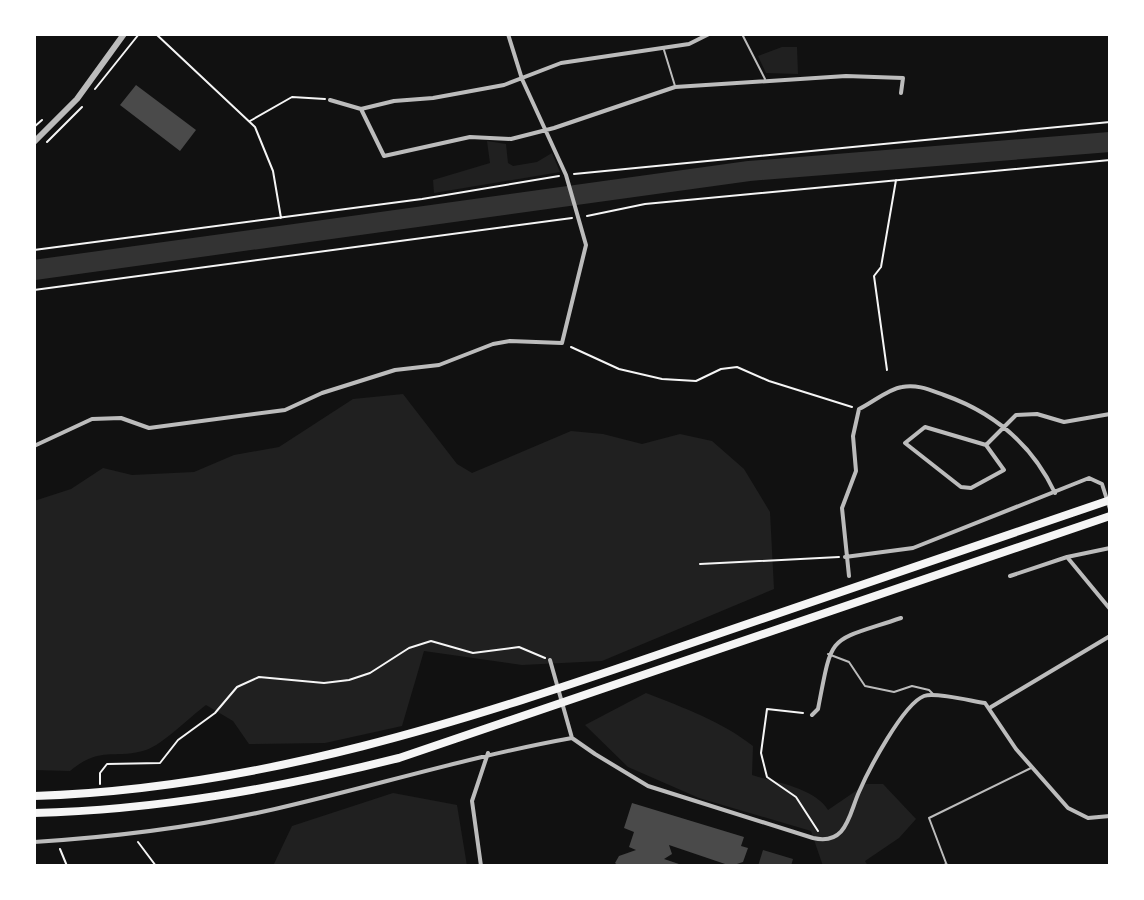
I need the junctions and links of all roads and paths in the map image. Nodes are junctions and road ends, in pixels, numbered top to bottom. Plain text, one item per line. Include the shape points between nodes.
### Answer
1 (124, 34) edge
2 (156, 34) edge
3 (516, 34) edge
4 (646, 34) edge
5 (653, 34) edge
6 (709, 34) edge
7 (742, 34) edge
8 (509, 35) edge
9 (663, 48) junction
10 (522, 79) junction
11 (766, 80) junction
12 (675, 87) junction
13 (901, 93) dead end
14 (330, 100) joint
15 (361, 109) junction
16 (46, 117) dead end
17 (250, 121) junction
18 (34, 127) edge
19 (544, 128) junction
20 (34, 142) edge
21 (1110, 160) edge
22 (896, 179) junction
23 (281, 218) dead end
24 (579, 218) junction
25 (34, 290) edge
26 (562, 343) junction
27 (887, 370) dead end
28 (859, 409) junction
29 (1110, 414) edge
30 (1004, 424) junction
31 (986, 445) junction
32 (34, 446) edge
33 (1055, 493) junction
34 (1110, 500) edge
35 (1110, 509) edge
36 (1110, 516) edge
37 (1110, 548) edge
38 (845, 557) junction
39 (1067, 557) junction
40 (700, 564) dead end
41 (849, 576) dead end
42 (1010, 576) dead end
43 (1110, 609) edge
44 (901, 618) dead end
45 (1110, 636) edge
46 (828, 654) junction
47 (550, 660) joint
48 (933, 694) junction
49 (991, 707) junction
50 (812, 715) joint
51 (572, 738) junction
52 (488, 753) junction
53 (1032, 767) junction
54 (100, 773) dead end
55 (34, 796) edge
56 (34, 813) edge
57 (1110, 816) edge
58 (135, 834) junction
59 (57, 841) junction
60 (824, 841) junction
61 (34, 842) edge
62 (67, 866) edge
63 (156, 866) edge
64 (481, 866) edge
65 (947, 866) edge

1 - 20 street via 77,99
2 - 17 path
3 - 8 street
4 - 5 street
6 - 9 street
7 - 11 lane
8 - 10 street
9 - 10 street via 561,63
9 - 12 lane
10 - 15 street
10 - 19 street
11 - 12 street
11 - 13 street via 903,78
12 - 19 street
14 - 15 street
14 - 17 path via 292,97
15 - 19 street via 384,156 470,137 511,139
16 - 18 path
17 - 23 path via 273,171
19 - 24 street
21 - 22 path
22 - 24 path via 645,204
22 - 27 path via 881,267 874,276
24 - 25 path
24 - 26 street via 585,255
26 - 28 path via 619,369 662,379 696,381 737,367
26 - 32 street via 493,344 439,365 395,370 322,393 285,410 149,428 121,418 92,419
28 - 30 street via 899,387 923,387
28 - 38 street via 853,436 856,471 842,508
29 - 30 street via 1064,422 1026,413
30 - 31 street
30 - 33 street via 1038,462
31 - 31 street via 925,427 905,443 961,487 971,488 1004,470
33 - 35 street via 1089,478 1102,484
33 - 38 street via 913,548
34 - 55 highway via 528,700 402,738 158,787
36 - 56 highway via 399,758 206,798
37 - 39 street
38 - 40 path
38 - 41 street
39 - 42 street
39 - 43 street
44 - 46 street via 842,637
45 - 49 street
46 - 48 lane via 849,662 865,686 894,692 912,686
46 - 50 street via 818,709
47 - 51 street
47 - 54 path via 519,647 473,653 431,641 349,680 259,677 237,687 160,763 107,764
48 - 49 street
48 - 60 street via 914,702 891,732 844,830
49 - 53 street
50 - 60 path via 767,709 761,753 767,777 796,797
51 - 52 street
51 - 60 street via 648,786
52 - 58 street via 274,809
52 - 64 street via 472,801
53 - 57 street via 1068,808 1088,818
53 - 65 lane via 929,818
58 - 59 street
58 - 63 path
59 - 61 street
59 - 62 path

